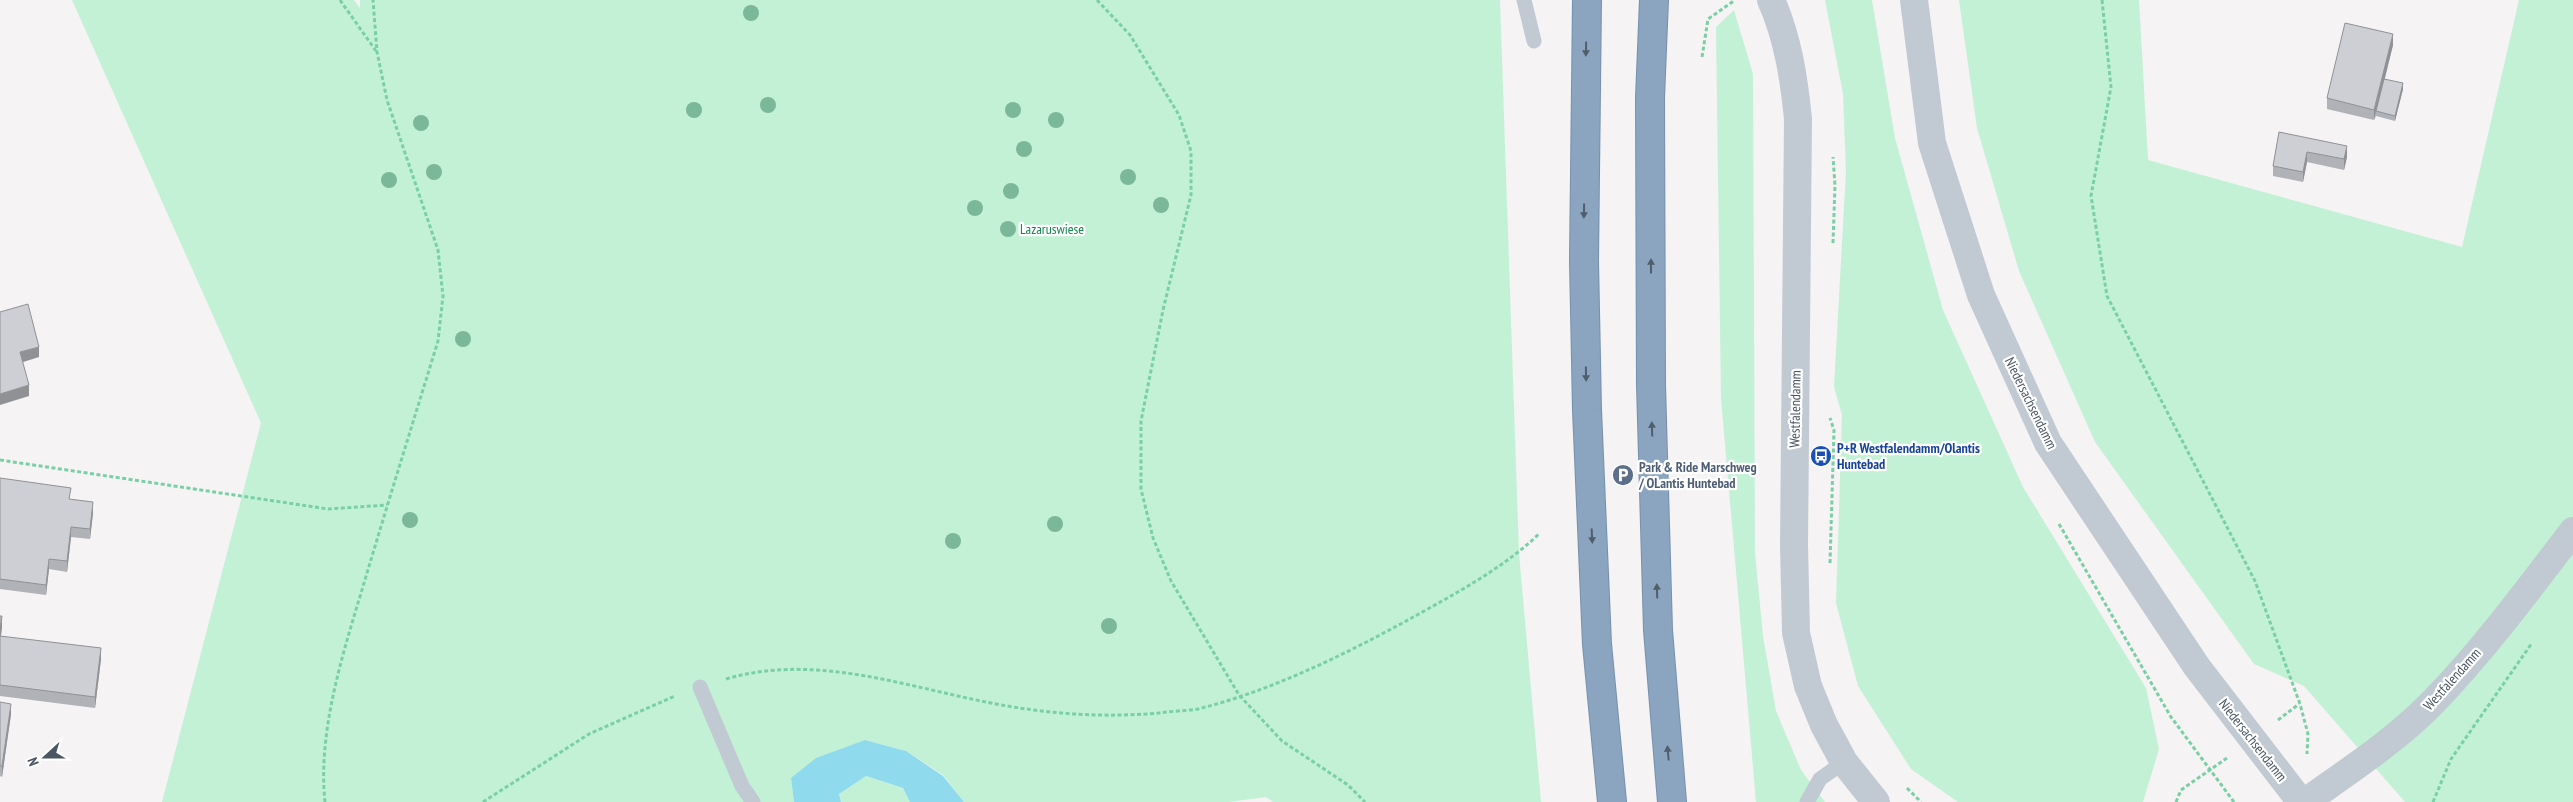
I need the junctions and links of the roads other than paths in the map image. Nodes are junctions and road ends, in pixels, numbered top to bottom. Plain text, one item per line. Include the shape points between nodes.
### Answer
1 (1524, 0) edge
2 (1587, 0) edge
3 (1654, 0) edge
4 (1771, 0) edge
5 (1914, 0) edge
6 (1534, 41) dead end
7 (2573, 531) edge
8 (700, 687) road end
9 (1844, 762) junction
10 (753, 802) edge
11 (1612, 802) edge
12 (1672, 802) edge
13 (1807, 802) edge
14 (1876, 802) edge
15 (2301, 802) edge
16 (2305, 802) edge

1 - 6 lane
2 -> 11 highway via 1584,260 1587,410 1597,644
12 -> 3 highway via 1658,630 1651,385 1650,98
4 - 9 street, Westfalendamm via 1778,14 1794,78 1798,119 1796,633 1808,686
5 - 15 street, Niedersachsendamm via 1932,143 1981,295 2048,443 2197,667
7 - 16 street, Westfalendamm via 2436,700 2399,733
8 - 10 lane via 742,786
9 - 13 lane via 1820,779
9 - 14 street, Westfalendamm

